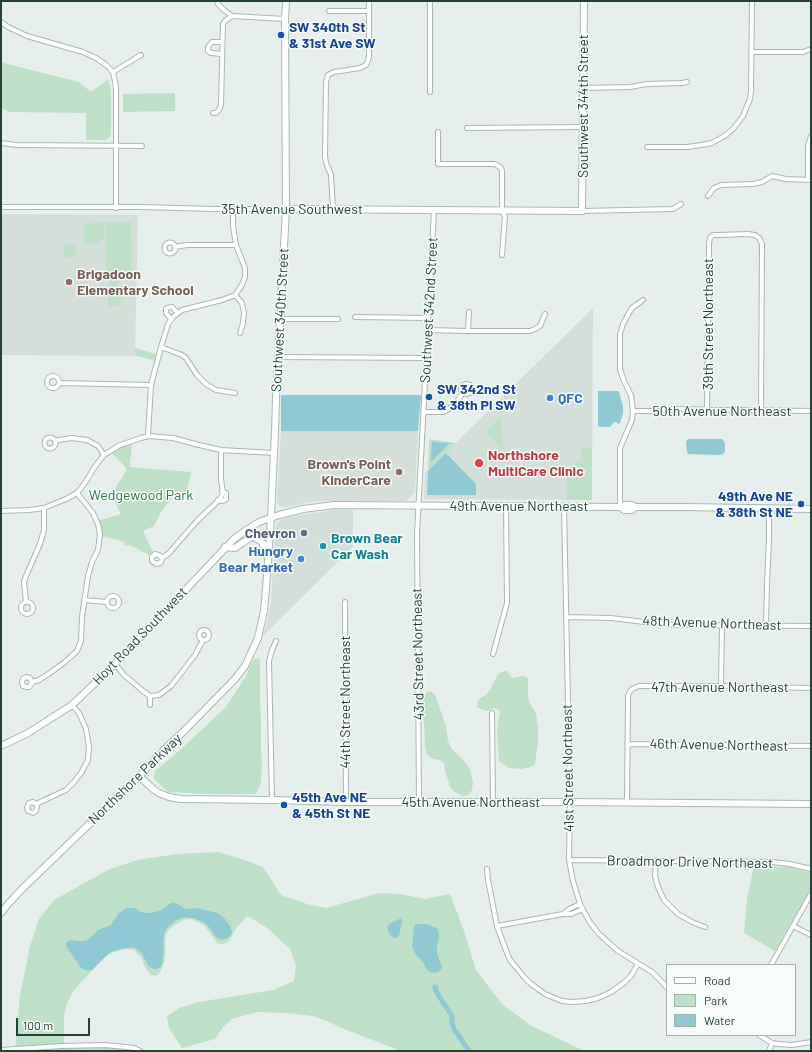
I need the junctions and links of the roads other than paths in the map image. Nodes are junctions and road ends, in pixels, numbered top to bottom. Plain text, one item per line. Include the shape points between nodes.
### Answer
1 (217, 1) edge
2 (286, 1) edge
3 (370, 1) edge
4 (430, 1) edge
5 (584, 1) edge
6 (752, 1) edge
7 (329, 11) dead end
8 (369, 11) junction
9 (232, 16) junction
10 (285, 19) junction
11 (1, 22) edge
12 (222, 42) junction
13 (811, 49) edge
14 (751, 52) junction
15 (222, 54) junction
16 (141, 55) dead end
17 (112, 72) junction
18 (687, 82) dead end
19 (582, 88) junction
20 (430, 92) dead end
21 (213, 113) dead end
22 (583, 126) junction
23 (467, 128) dead end
24 (438, 132) dead end
25 (811, 136) edge
26 (1, 143) edge
27 (116, 145) junction
28 (142, 146) dead end
29 (647, 147) dead end
30 (809, 180) edge
31 (708, 196) dead end
32 (681, 204) dead end
33 (1, 207) edge
34 (116, 208) junction
35 (233, 209) junction
36 (286, 209) junction
37 (333, 210) junction
38 (434, 210) junction
39 (502, 210) junction
40 (582, 211) junction
41 (236, 246) junction
42 (175, 247) dead end
43 (502, 255) dead end
44 (235, 296) junction
45 (643, 300) dead end
46 (469, 312) dead end
47 (178, 313) junction
48 (545, 314) dead end
49 (173, 318) junction
50 (355, 318) dead end
51 (428, 318) junction
52 (280, 319) junction
53 (338, 319) dead end
54 (428, 330) junction
55 (468, 331) junction
56 (240, 333) dead end
57 (161, 347) junction
58 (278, 357) junction
59 (426, 358) junction
60 (59, 383) dead end
61 (151, 385) junction
62 (235, 393) dead end
63 (463, 393) dead end
64 (633, 410) junction
65 (707, 410) junction
66 (762, 411) junction
67 (811, 411) edge
68 (423, 412) junction
69 (148, 436) junction
70 (55, 441) dead end
71 (221, 450) junction
72 (274, 453) junction
73 (104, 455) junction
74 (77, 493) junction
75 (418, 506) junction
76 (506, 506) junction
77 (564, 506) junction
78 (620, 507) junction
79 (44, 508) junction
80 (770, 508) junction
81 (811, 509) edge
82 (1, 511) edge
83 (271, 517) junction
84 (226, 547) junction
85 (268, 557) junction
86 (162, 558) dead end
87 (84, 600) junction
88 (26, 602) dead end
89 (107, 602) dead end
90 (344, 602) dead end
91 (566, 617) junction
92 (766, 625) junction
93 (722, 626) junction
94 (811, 626) edge
95 (258, 638) joint
96 (203, 640) dead end
97 (276, 641) dead end
98 (493, 654) dead end
99 (115, 664) junction
100 (32, 682) dead end
101 (721, 686) junction
102 (811, 688) edge
103 (150, 696) junction
104 (72, 705) junction
105 (150, 705) dead end
106 (492, 713) dead end
107 (627, 744) junction
108 (1, 746) edge
109 (811, 746) edge
110 (139, 776) junction
111 (272, 800) junction
112 (346, 802) junction
113 (419, 802) junction
114 (493, 802) junction
115 (570, 802) junction
116 (626, 802) junction
117 (36, 804) dead end
118 (811, 804) edge
119 (569, 860) junction
120 (656, 861) junction
121 (811, 869) edge
122 (487, 870) dead end
123 (811, 894) edge
124 (580, 904) junction
125 (583, 909) junction
126 (1, 913) edge
127 (563, 914) junction
128 (497, 926) junction
129 (793, 926) junction
130 (704, 927) dead end
131 (811, 935) edge
132 (638, 964) junction
133 (772, 964) edge
134 (666, 987) edge
135 (761, 1036) edge
136 (811, 1042) edge
137 (772, 1043) junction
138 (1, 1050) edge
139 (140, 1051) edge
140 (769, 1051) edge

1 - 9 street
2 - 10 street, Southwest 340th Street
3 - 8 street
4 - 20 street
5 - 19 street, Southwest 344th Street
6 - 14 street
7 - 8 street
8 - 37 street via 369,56 366,65 334,72 328,75 326,82 325,156 331,175
9 - 10 street
9 - 12 street via 223,24
10 - 36 street, Southwest 340th Street
11 - 17 street via 27,36 83,52 96,58
12 - 15 street
12 - 15 street via 212,42 208,47 211,53
13 - 14 street via 803,52
14 - 29 street via 750,99 743,116 733,129 712,143
15 - 21 street via 221,105 219,110
16 - 17 street
17 - 27 street via 116,87
18 - 19 street
19 - 22 street, Southwest 344th Street
22 - 23 street
22 - 40 street, Southwest 344th Street
24 - 39 street via 438,164 498,166 502,171
25 - 30 street via 808,146
26 - 27 street
27 - 28 street
27 - 34 street
30 - 31 street via 772,176 753,184 721,185 714,188
32 - 40 street via 674,209
33 - 34 street, 35th Avenue Southwest
34 - 35 street, 35th Avenue Southwest
35 - 36 street, 35th Avenue Southwest
35 - 41 street
36 - 37 street, 35th Avenue Southwest
36 - 52 street, Southwest 340th Street
37 - 38 street, 35th Avenue Southwest
38 - 39 street, 35th Avenue Southwest
38 - 51 street, Southwest 342nd Street
39 - 40 street, 35th Avenue Southwest
39 - 43 street via 505,216
41 - 42 street
41 - 44 street via 245,268 245,277
44 - 47 street via 190,307
44 - 56 street via 242,303 244,313
45 - 64 street via 632,308 620,334 620,369 631,396
46 - 55 street
47 - 49 street
47 - 49 street via 172,307 166,308 166,314
48 - 55 street via 540,326 530,331
49 - 57 street via 168,324
50 - 51 street
51 - 54 street, Southwest 342nd Street
52 - 53 street
52 - 58 street, Southwest 340th Street
54 - 55 street
54 - 59 street, Southwest 342nd Street
57 - 61 street
57 - 62 street via 186,358 206,384 216,390
58 - 59 street
58 - 72 street, Southwest 340th Street
59 - 68 street, Southwest 342nd Street
60 - 61 street
61 - 69 street
63 - 68 street via 455,404 443,412
64 - 65 street, 50th Avenue Northeast
64 - 78 street via 632,420 620,448
65 - 66 street, 50th Avenue Northeast
65 - 66 street, 39th Street Northeast via 710,238 713,235 748,234 759,238 762,244
66 - 67 street, 50th Avenue Northeast
68 - 75 street, Southwest 342nd Street
69 - 71 street via 173,438
69 - 73 street via 126,443
70 - 73 street via 72,438 87,440 98,446
71 - 72 street
71 - 86 street via 221,497
72 - 83 street, Southwest 340th Street
73 - 74 street
74 - 79 street
74 - 87 street via 93,513 100,534
75 - 76 street, 49th Avenue Northeast
75 - 83 street, 49th Avenue Northeast via 327,506
75 - 113 street, 43rd Street Northeast
76 - 77 street, 49th Avenue Northeast
76 - 98 street via 507,603
77 - 78 street, 49th Avenue Northeast
77 - 91 street, 41st Street Northeast
78 - 80 street, 49th Avenue Northeast via 632,505
79 - 82 street
79 - 88 street via 44,530 24,582
80 - 81 street, 49th Avenue Northeast
80 - 92 street
83 - 84 street, Hoyt Road Southwest via 245,531
83 - 85 street, Southwest 340th Street
84 - 85 street via 235,548 254,537 262,542
84 - 99 street, Hoyt Road Southwest
85 - 95 street, Southwest 340th Street via 264,611
87 - 89 street
87 - 100 street via 81,641 77,651 50,673
90 - 112 street, 44th Street Northeast
91 - 93 street, 48th Avenue Northeast
91 - 115 street, 41st Street Northeast
92 - 93 street, 48th Avenue Northeast
92 - 94 street, 48th Avenue Northeast
93 - 101 street
95 - 110 street, Northshore Parkway via 245,666 235,679
96 - 103 street via 171,686 159,695
97 - 111 street via 269,661
99 - 103 street via 136,686
99 - 104 street, Hoyt Road Southwest
101 - 102 street, 47th Avenue Northeast
101 - 107 street, 47th Avenue Northeast via 640,686 632,689 628,696
103 - 105 street
104 - 108 street, Hoyt Road Southwest via 28,733
104 - 117 street via 79,713 86,729 88,760 82,773 66,790
106 - 114 street
107 - 109 street, 46th Avenue Northeast
107 - 116 street
110 - 111 street, 45th Avenue Northeast via 152,789 177,799
110 - 126 street, Northshore Parkway via 23,888
111 - 112 street, 45th Avenue Northeast
112 - 113 street, 45th Avenue Northeast
113 - 114 street, 45th Avenue Northeast
114 - 115 street, 45th Avenue Northeast
115 - 116 street, 45th Avenue Northeast
115 - 119 street, 41st Street Northeast
116 - 118 street, 45th Avenue Northeast
119 - 120 street, Broadmoor Drive Northeast
119 - 124 street, 41st Street Northeast via 574,889
120 - 121 street, Broadmoor Drive Northeast via 772,862
120 - 130 street via 655,876 664,900 678,914
122 - 128 street
123 - 129 street
124 - 125 street, 41st Street Northeast
124 - 127 street
125 - 127 street
125 - 132 street, 41st Street Northeast via 599,934
127 - 128 street
128 - 132 street via 510,960 530,983 545,994 562,1001 586,1001 605,995 625,982
129 - 131 street
129 - 133 street
132 - 134 street, 41st Street Northeast via 646,967
135 - 137 street
136 - 137 street via 787,1045
137 - 140 street
138 - 139 street via 104,1045

